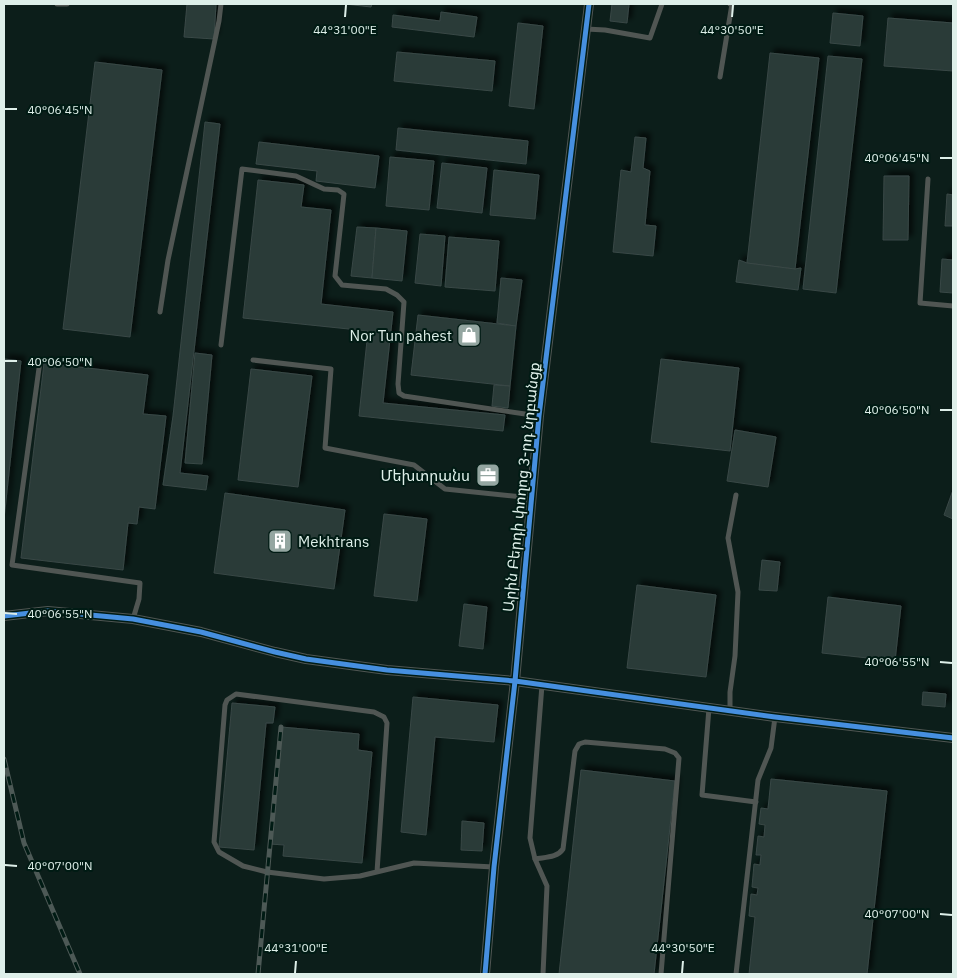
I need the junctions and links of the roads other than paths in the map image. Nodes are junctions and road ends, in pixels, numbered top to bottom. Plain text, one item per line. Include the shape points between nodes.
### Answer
1 (56, 4) edge
2 (67, 4) edge
3 (221, 4) edge
4 (587, 4) edge
5 (662, 4) edge
6 (730, 4) edge
7 (586, 29) junction
8 (720, 77) dead end
9 (928, 180) dead end
10 (953, 306) edge
11 (160, 312) dead end
12 (221, 345) dead end
13 (253, 360) dead end
14 (40, 361) dead end
15 (539, 416) junction
16 (736, 495) dead end
17 (532, 498) junction
18 (4, 616) edge
19 (133, 619) junction
20 (514, 681) junction
21 (542, 684) junction
22 (709, 708) junction
23 (730, 710) junction
24 (775, 716) junction
25 (953, 738) edge
26 (756, 802) junction
27 (535, 859) junction
28 (494, 867) junction
29 (377, 872) junction
30 (485, 974) edge
31 (543, 974) edge
32 (661, 974) edge
33 (736, 974) edge

1 - 2 lane
3 - 11 lane
4 - 7 street, Արին Բերդի փողոց 3-րդ նրբանցք
5 - 7 lane via 650,38
6 - 8 lane
7 - 15 street, Արին Բերդի փողոց 3-րդ նրբանցք
9 - 10 lane via 920,303
12 - 15 lane via 242,169 296,176 344,194 335,276 342,285 386,289 404,302 399,393
13 - 17 lane via 331,369 325,448 414,465 445,489
14 - 19 lane via 12,565 140,583
15 - 17 street, Արին Բերդի փողոց 3-րդ նրբանցք
16 - 23 lane via 728,538 738,592
17 - 20 street, Արին Բերդի փողոց 3-րդ նրբանցք
18 - 19 street via 48,611
19 - 20 street via 201,632 306,659
20 - 21 street
20 - 28 street, Արին Բերդի փողոց 3-րդ նրբանցք
21 - 22 street
21 - 27 lane via 530,838
22 - 23 street
22 - 26 lane via 702,795
23 - 24 street
24 - 25 street
24 - 26 lane via 771,748 758,780
26 - 33 lane
27 - 31 lane via 547,886
27 - 32 lane via 556,856 563,849 575,751 579,744 656,748 675,753 679,758
28 - 29 lane via 414,863
28 - 30 street, Արին Բերդի փողոց 3-րդ նրբանցք
29 - 29 lane via 324,879 267,872 244,866 219,852 214,842 227,700 236,694 374,712 384,717 387,723

